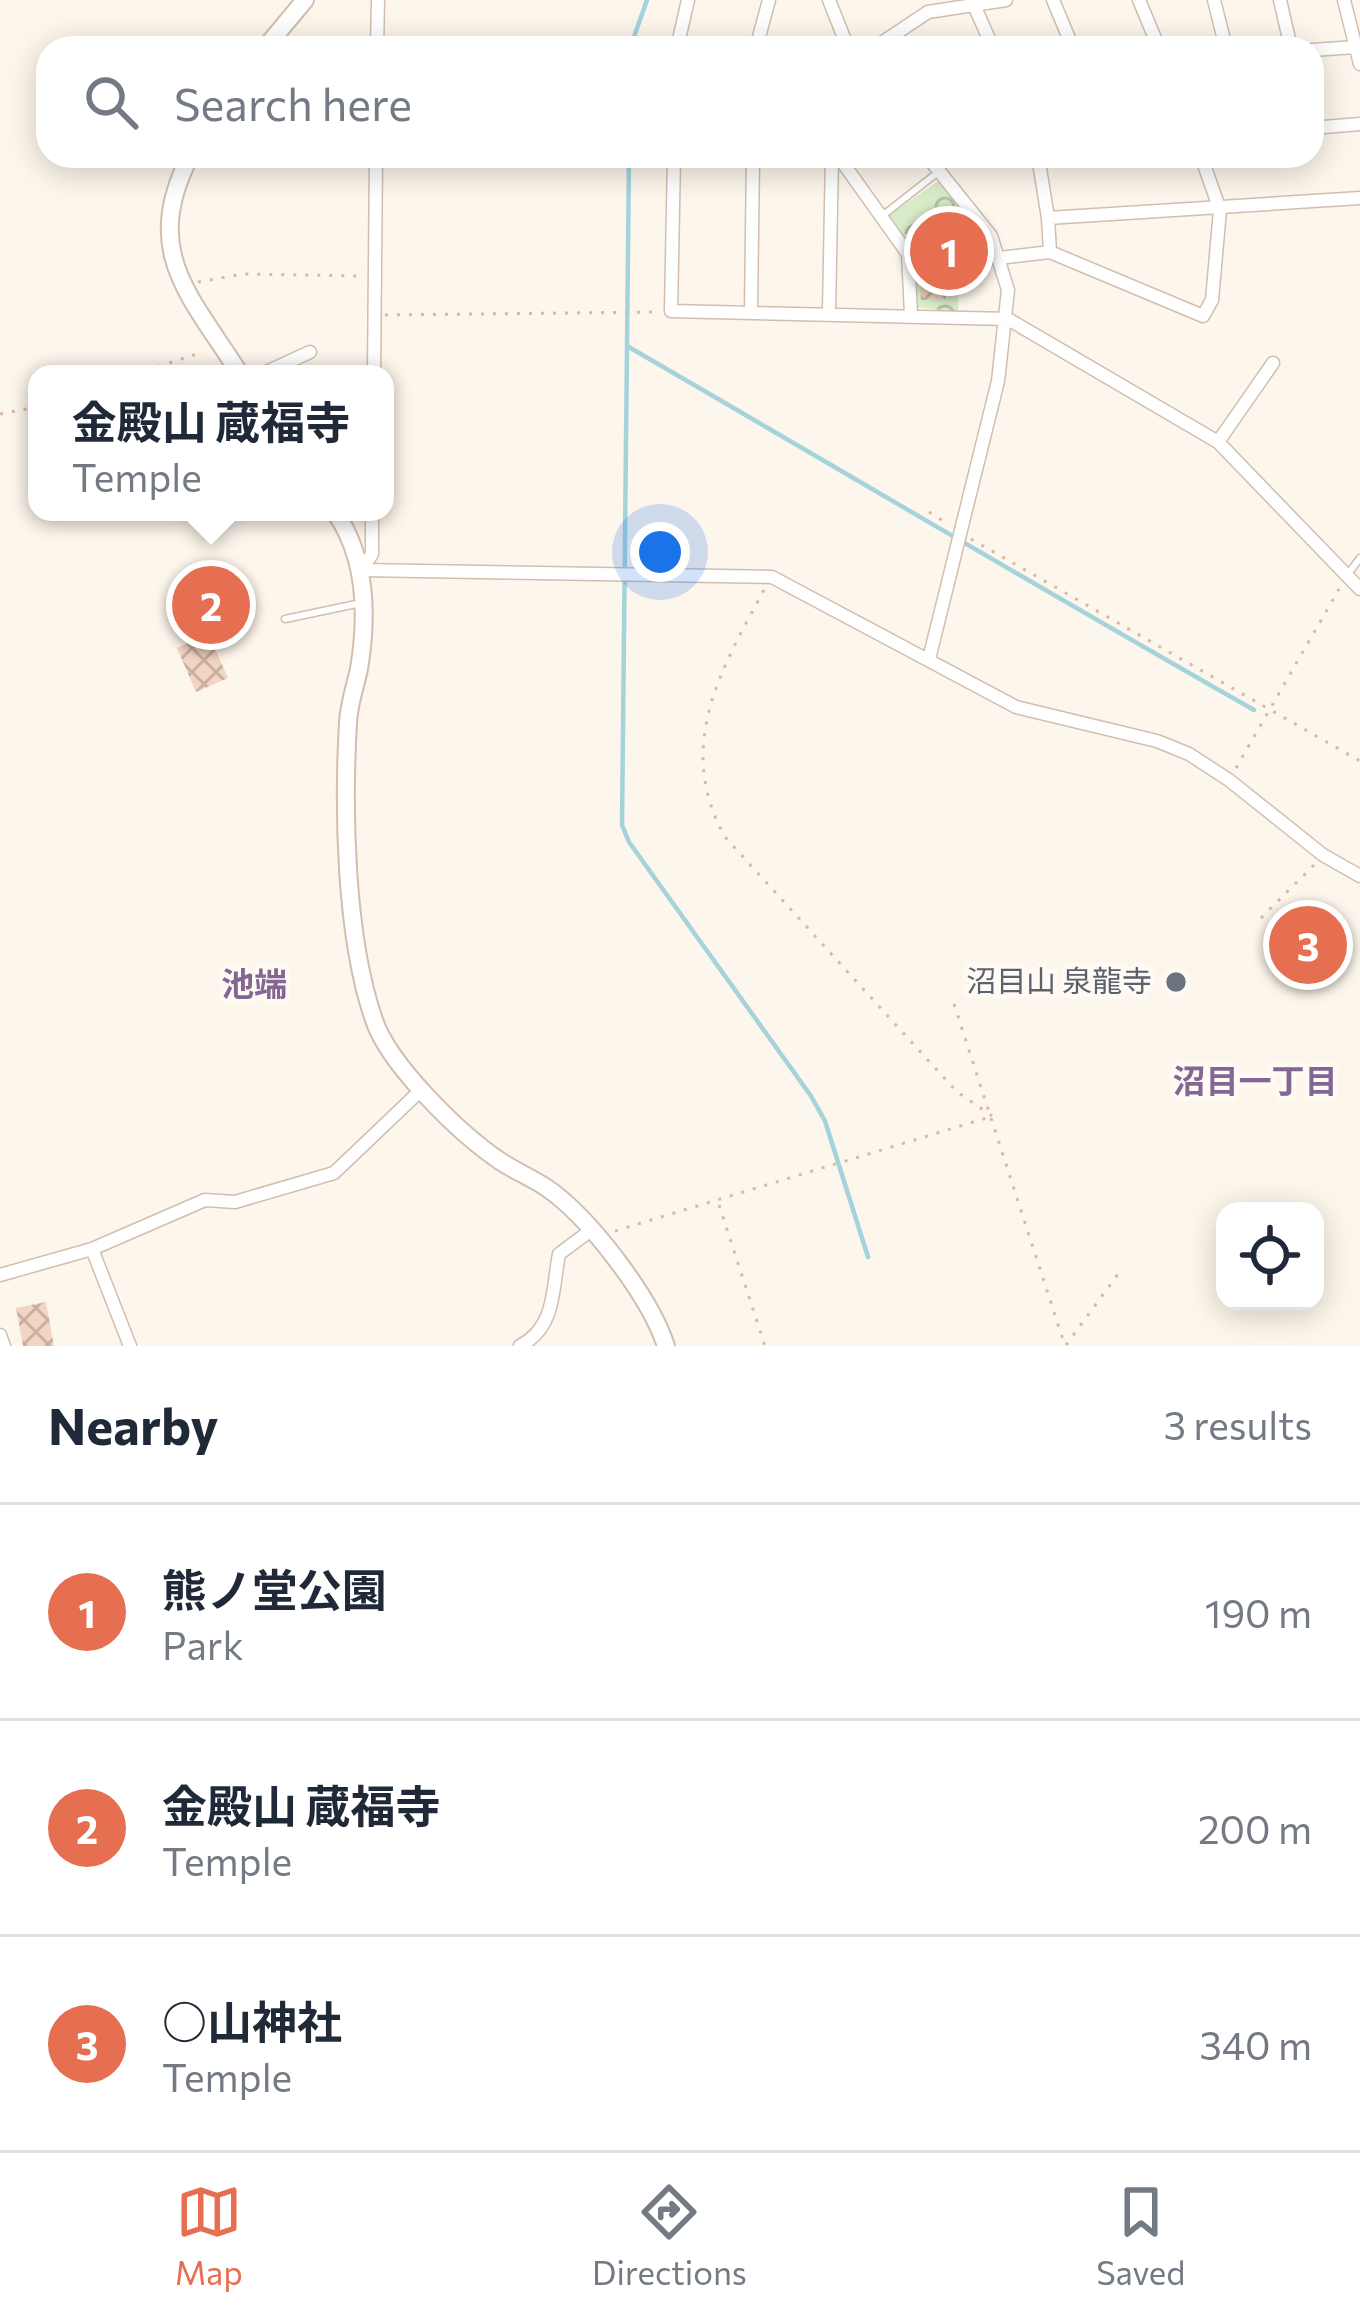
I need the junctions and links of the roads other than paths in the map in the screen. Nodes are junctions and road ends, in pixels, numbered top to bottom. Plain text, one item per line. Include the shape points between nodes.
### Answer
1 (378, 0) edge
2 (688, 0) edge
3 (769, 0) edge
4 (830, 0) edge
5 (1006, 0) edge
6 (1053, 0) edge
7 (1139, 0) edge
8 (1214, 0) edge
9 (1280, 0) edge
10 (1344, 0) edge
11 (295, 3) edge
12 (974, 5) junction
13 (927, 6) edge
14 (273, 36) edge
15 (377, 36) edge
16 (680, 36) edge
17 (759, 36) edge
18 (844, 36) edge
19 (889, 36) edge
20 (987, 36) edge
21 (1068, 36) edge
22 (1154, 36) edge
23 (1223, 36) edge
24 (1288, 36) edge
25 (1356, 47) junction
26 (1324, 49) edge
27 (1360, 64) edge
28 (1360, 124) edge
29 (1324, 127) edge
30 (185, 168) edge
31 (376, 168) edge
32 (674, 168) edge
33 (753, 168) edge
34 (835, 168) edge
35 (844, 168) edge
36 (937, 168) edge
37 (1040, 168) edge
38 (1206, 168) edge
39 (940, 171) junction
40 (1360, 198) edge
41 (1220, 209) junction
42 (882, 216) junction
43 (1048, 218) junction
44 (1050, 252) junction
45 (1000, 258) junction
46 (751, 310) junction
47 (830, 312) junction
48 (910, 314) junction
49 (1008, 319) junction
50 (310, 352) dead end
51 (1273, 363) dead end
52 (234, 365) edge
53 (282, 365) edge
54 (374, 365) edge
55 (1218, 442) junction
56 (342, 521) edge
57 (372, 521) edge
58 (1360, 558) edge
59 (361, 570) junction
60 (1347, 576) junction
61 (1360, 589) edge
62 (364, 602) junction
63 (285, 619) dead end
64 (929, 659) junction
65 (1360, 875) edge
66 (421, 1090) junction
67 (592, 1234) junction
68 (92, 1250) junction
69 (0, 1275) edge
70 (0, 1335) edge
71 (528, 1344) edge
72 (4, 1346) edge
73 (130, 1346) edge
74 (666, 1346) edge

1 - 15 street
2 - 16 street
3 - 17 street
4 - 18 street
5 - 12 street
6 - 21 street
7 - 22 street
8 - 23 street
9 - 24 street
10 - 25 street
11 - 14 street
12 - 13 street
12 - 20 street
13 - 19 street
25 - 26 street
25 - 27 street
28 - 29 street
30 - 52 street via 168,247
31 - 54 street
32 - 46 street via 671,311
33 - 46 street
34 - 47 street
35 - 42 street
36 - 39 street
37 - 43 street
38 - 41 street
39 - 42 lane
39 - 45 street
40 - 41 street
41 - 43 street
41 - 44 street via 1212,300 1203,316
42 - 48 street via 908,254
43 - 44 street
44 - 45 street
45 - 49 street
46 - 47 street
47 - 48 street
48 - 49 street
49 - 55 street
49 - 64 street
50 - 53 street
51 - 55 street
55 - 60 street
56 - 59 street
57 - 59 street via 372,554
58 - 60 lane
59 - 62 street
59 - 64 street via 772,577
60 - 61 street
62 - 63 lane
62 - 66 street via 348,722 353,910 374,1020
64 - 65 street via 1016,707 1189,754
66 - 67 street via 496,1159 548,1189
66 - 68 street via 334,1173 235,1202 205,1200
67 - 71 street via 559,1254 555,1297
67 - 74 street via 638,1287
68 - 69 street
68 - 73 street
70 - 72 street

